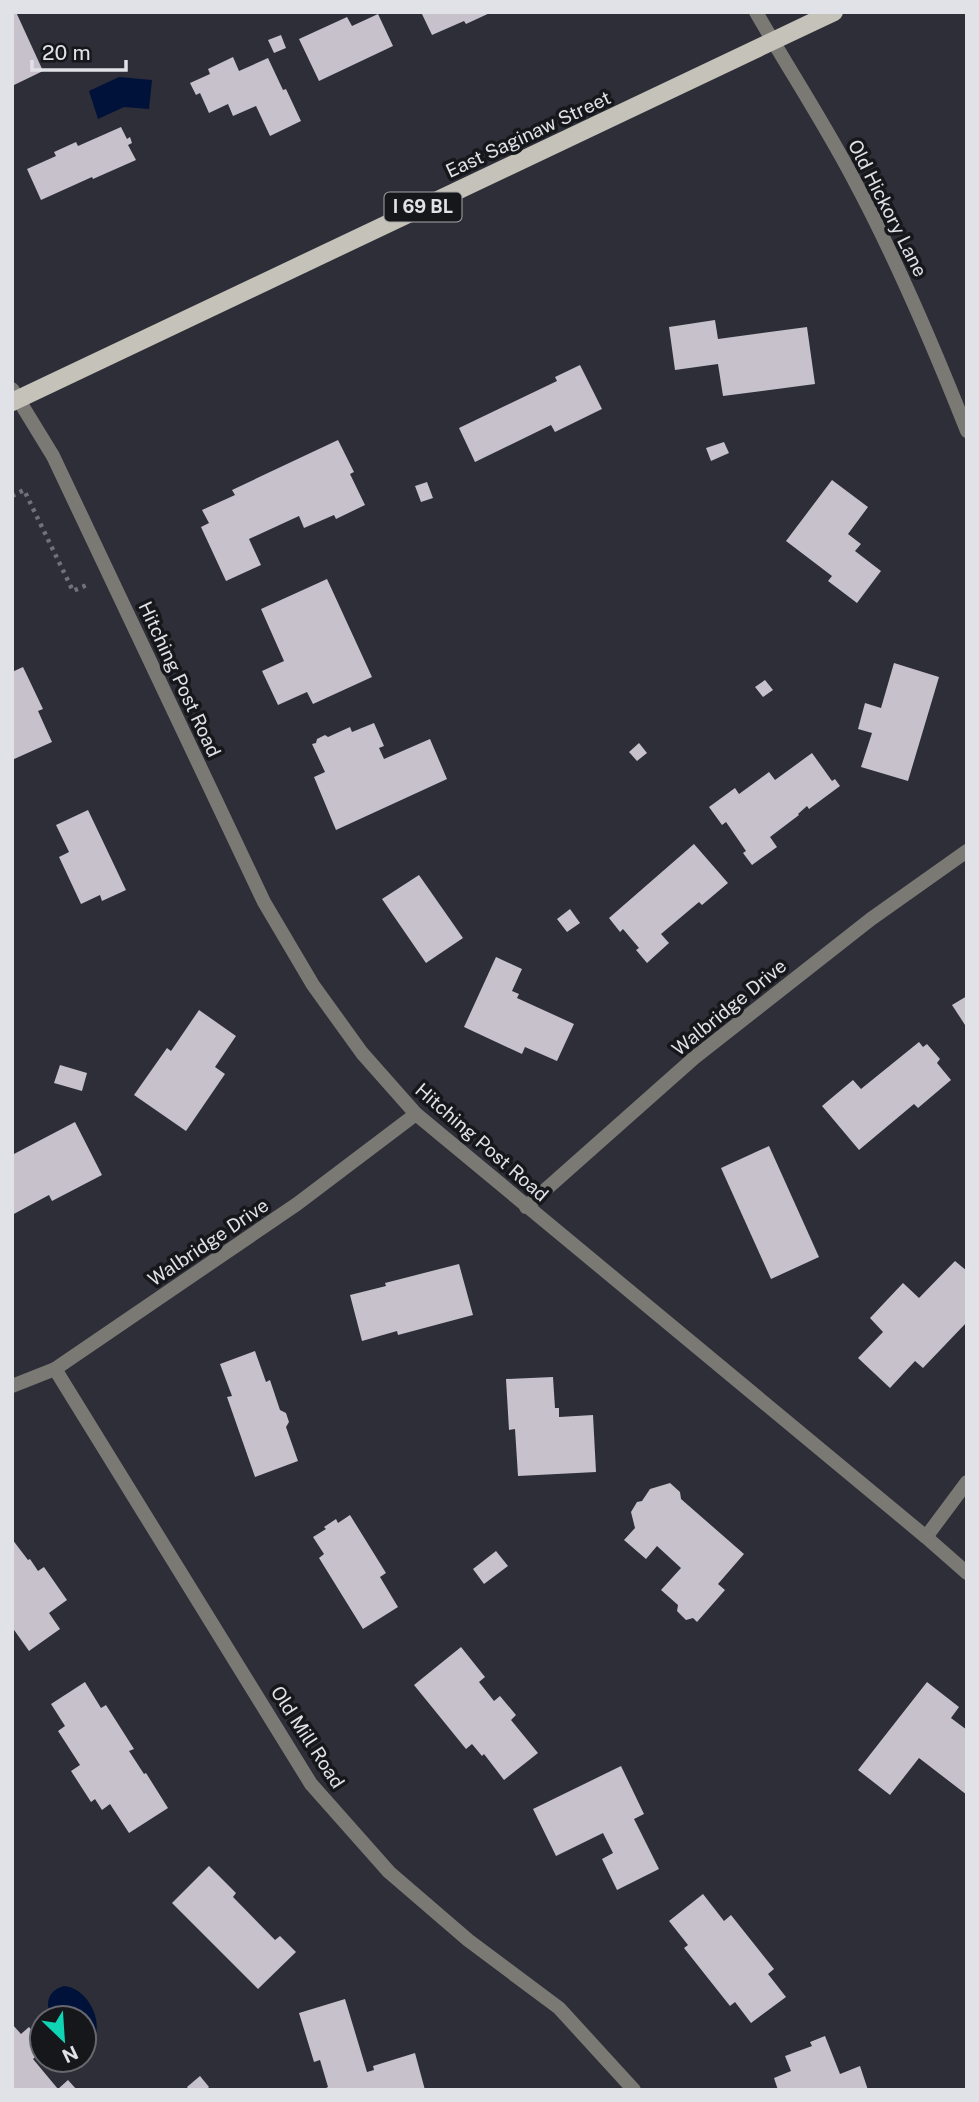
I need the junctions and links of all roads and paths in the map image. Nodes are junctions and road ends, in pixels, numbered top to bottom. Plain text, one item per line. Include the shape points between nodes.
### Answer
1 (756, 12) edge
2 (834, 12) edge
3 (773, 41) junction
4 (14, 397) edge
5 (967, 432) edge
6 (12, 496) edge
7 (109, 574) junction
8 (967, 851) edge
9 (416, 1114) junction
10 (526, 1207) junction
11 (55, 1369) junction
12 (12, 1385) edge
13 (967, 1482) edge
14 (926, 1536) junction
15 (967, 1573) edge
16 (634, 2090) edge

1 - 3 street, Old Hickory Lane
2 - 3 main road, East Saginaw Street / I 69 BL
3 - 4 main road, East Saginaw Street / I 69 BL
3 - 5 street, Old Hickory Lane via 853,177 895,260
4 - 7 street, Hitching Post Road via 53,456
6 - 7 path via 24,490 73,592
7 - 9 street, Hitching Post Road via 264,902 313,985 362,1053
8 - 10 street, Walbridge Drive via 871,919 694,1059
9 - 10 street, Hitching Post Road
9 - 11 street, Walbridge Drive via 297,1204
10 - 14 street, Hitching Post Road
11 - 12 street, Walbridge Drive
11 - 16 street, Old Mill Road via 311,1784 389,1872 468,1940 559,2008
13 - 14 street
14 - 15 street, Hitching Post Road

